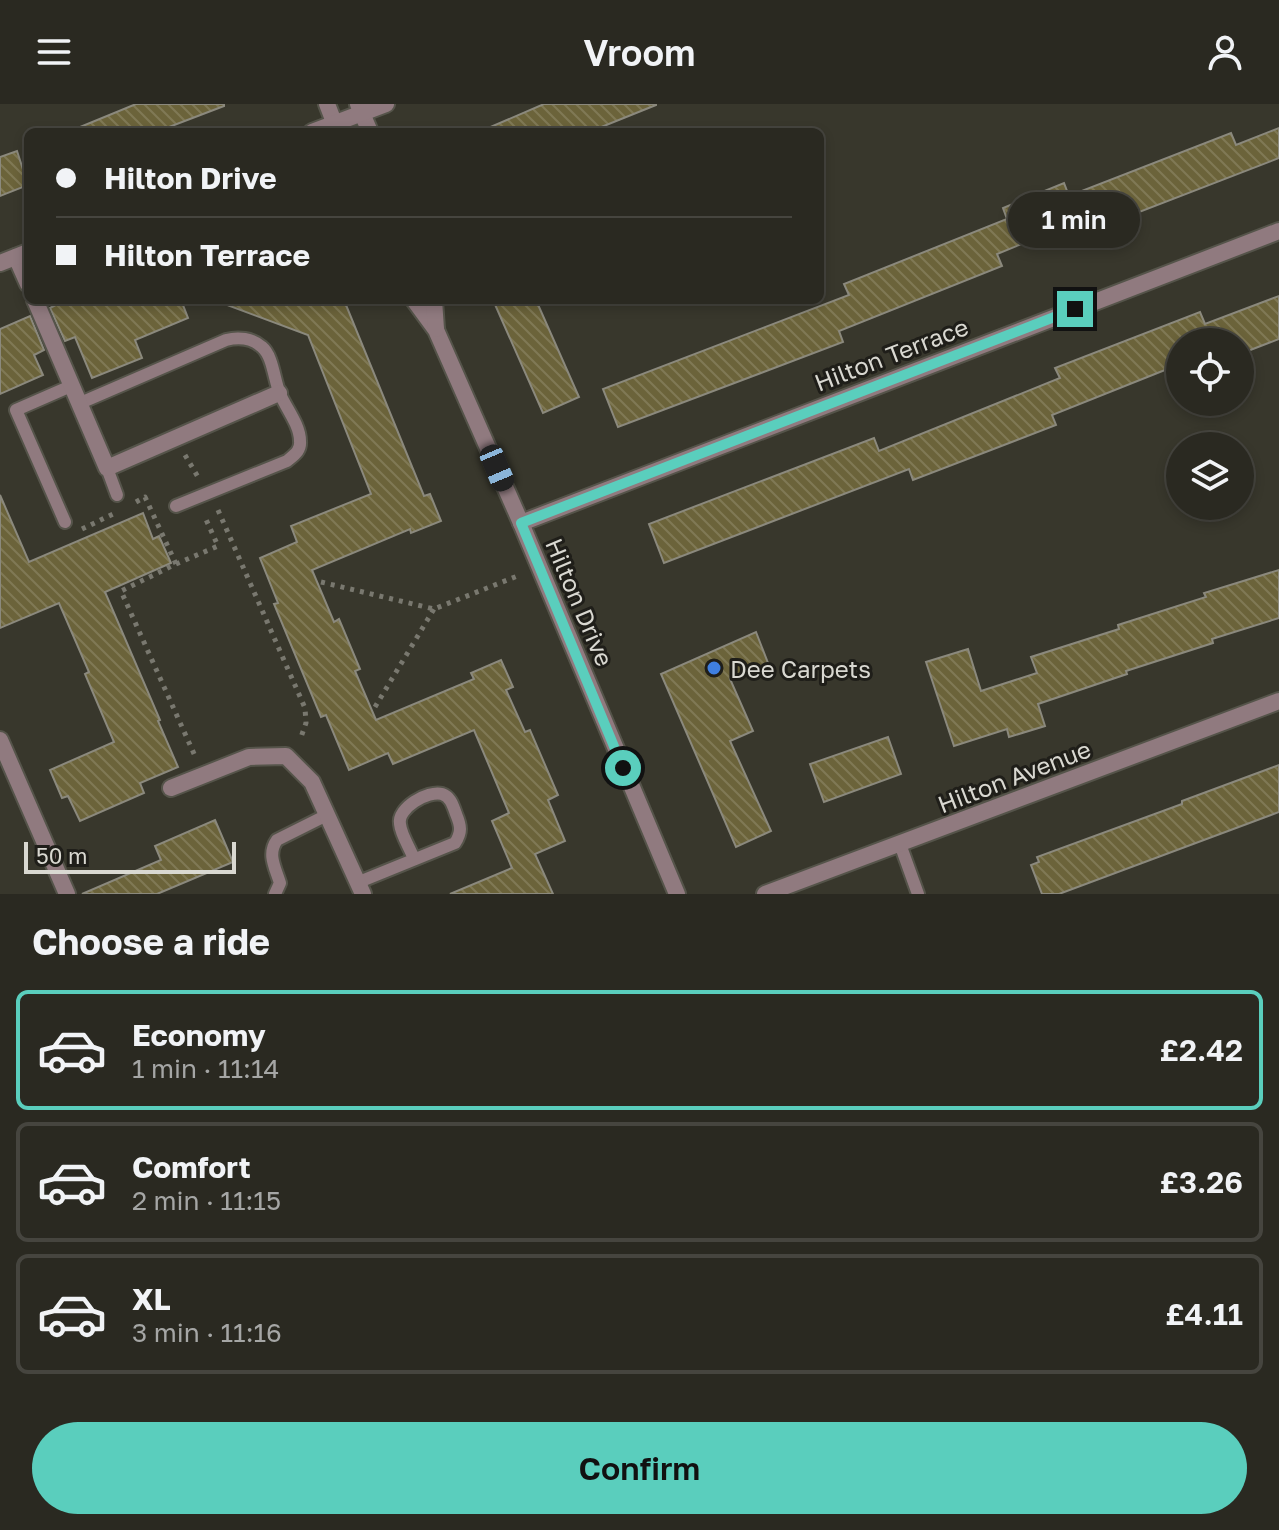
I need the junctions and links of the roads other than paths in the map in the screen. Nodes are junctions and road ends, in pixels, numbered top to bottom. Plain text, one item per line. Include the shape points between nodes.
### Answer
1 (327, 104) edge
2 (386, 104) edge
3 (360, 109) edge
4 (336, 127) edge
5 (368, 128) edge
6 (1279, 231) edge
7 (22, 255) edge
8 (0, 263) edge
9 (37, 304) edge
10 (417, 304) edge
11 (434, 304) edge
12 (436, 330) junction
13 (71, 386) junction
14 (279, 393) junction
15 (78, 404) junction
16 (107, 468) junction
17 (117, 495) dead end
18 (176, 506) dead end
19 (65, 522) road end
20 (521, 523) junction
21 (1279, 701) edge
22 (0, 740) edge
23 (171, 788) dead end
24 (327, 815) junction
25 (900, 844) junction
26 (414, 859) junction
27 (361, 888) edge
28 (67, 894) edge
29 (275, 894) edge
30 (677, 894) edge
31 (765, 894) edge
32 (918, 894) edge

1 - 4 street
2 - 3 street
3 - 4 street
3 - 5 street
6 - 20 street, Hilton Terrace
7 - 8 street
9 - 13 street
10 - 12 street, Hilton Drive
11 - 12 street, Hilton Drive
12 - 20 street, Hilton Drive
13 - 15 street
13 - 19 lane via 16,410
14 - 15 lane via 269,355 261,345 238,337
14 - 16 street
14 - 18 lane via 298,432 297,453
15 - 16 street
16 - 17 lane
20 - 30 street, Hilton Drive
21 - 25 street, Hilton Avenue
22 - 28 street
23 - 24 street via 249,757 286,756 312,782
24 - 27 street
24 - 29 lane via 272,846 280,883
25 - 31 street, Hilton Avenue
25 - 32 lane
26 - 26 lane via 455,843 460,835 451,801 443,795 433,794 400,815
26 - 27 lane

